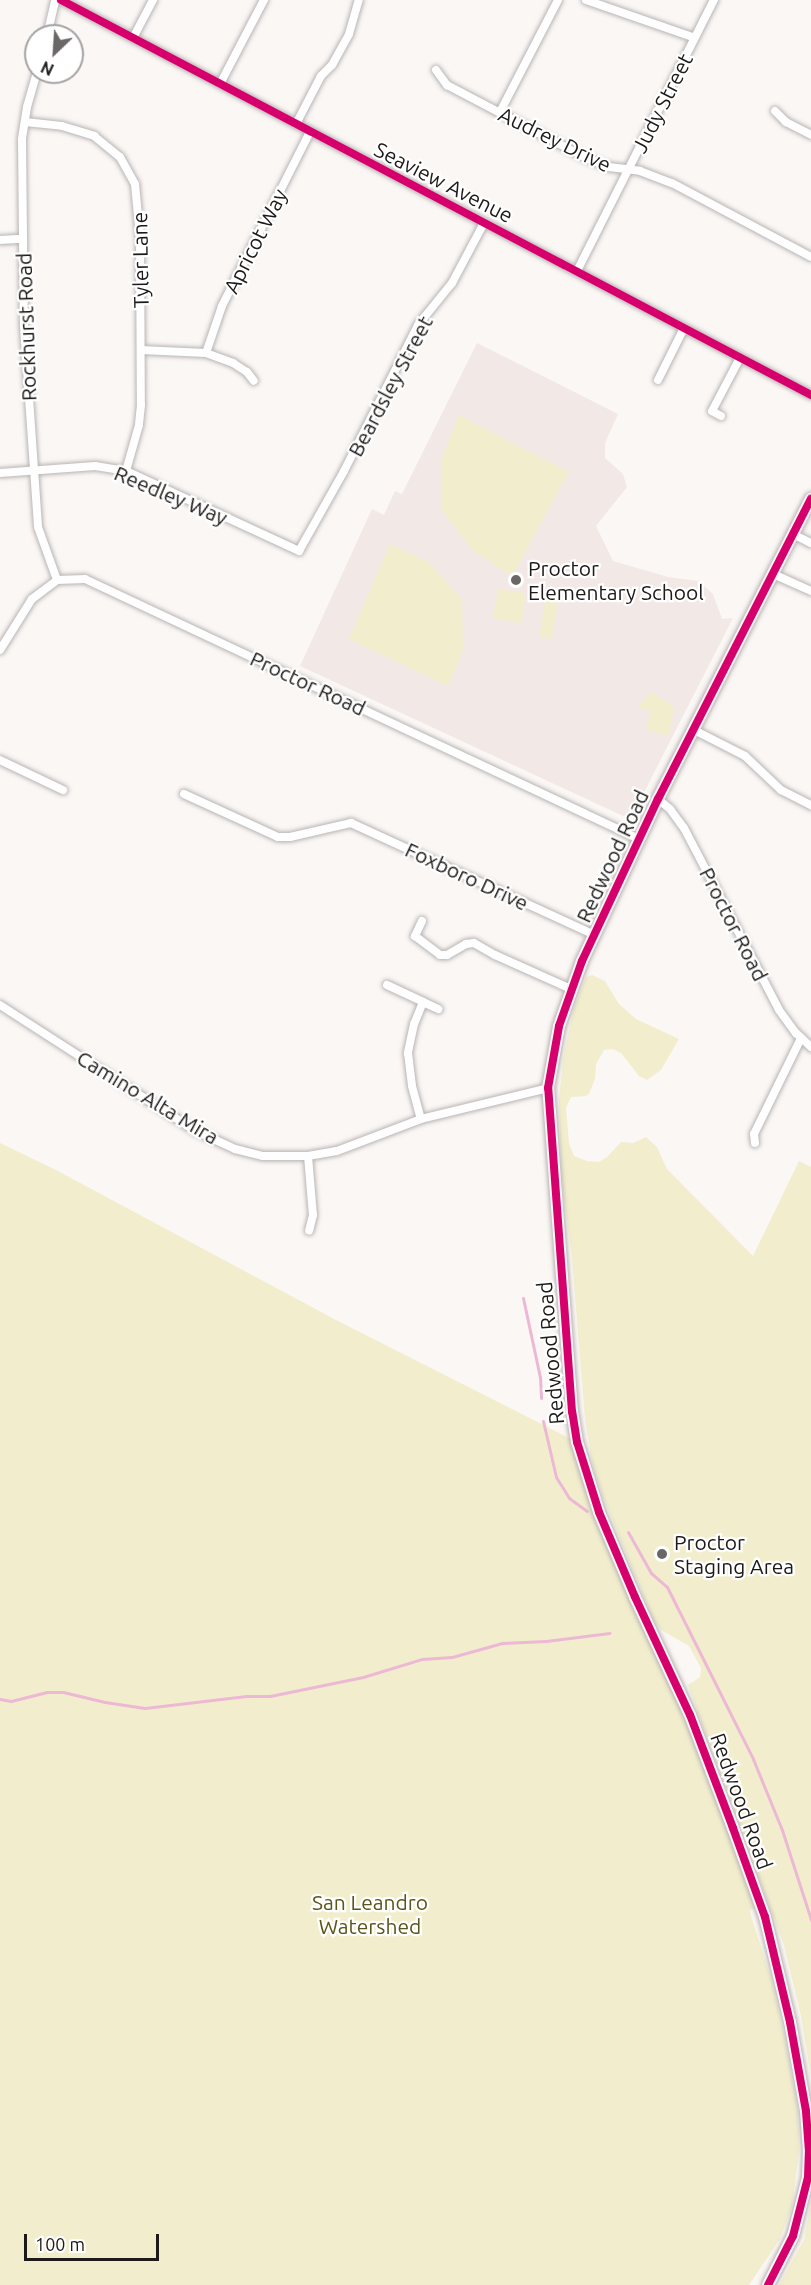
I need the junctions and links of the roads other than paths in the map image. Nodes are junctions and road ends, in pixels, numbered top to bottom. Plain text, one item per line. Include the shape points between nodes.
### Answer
1 (55, 0) edge
2 (61, 0) edge
3 (153, 0) edge
4 (264, 0) edge
5 (359, 0) edge
6 (558, 0) edge
7 (586, 0) edge
8 (714, 0) edge
9 (50, 24) edge
10 (133, 38) junction
11 (695, 38) junction
12 (436, 70) dead end
13 (34, 84) edge
14 (220, 84) junction
15 (775, 111) dead end
16 (500, 112) junction
17 (25, 122) junction
18 (296, 124) junction
19 (310, 132) junction
20 (811, 135) edge
21 (628, 170) junction
22 (484, 223) junction
23 (22, 239) junction
24 (0, 240) edge
25 (811, 257) edge
26 (577, 271) junction
27 (684, 328) junction
28 (141, 350) junction
29 (206, 352) junction
30 (740, 358) junction
31 (255, 381) dead end
32 (658, 381) dead end
33 (811, 395) edge
34 (721, 416) dead end
35 (34, 470) junction
36 (126, 471) junction
37 (0, 473) edge
38 (811, 499) edge
39 (793, 534) junction
40 (811, 543) edge
41 (299, 551) joint
42 (773, 574) junction
43 (57, 580) junction
44 (811, 591) edge
45 (0, 650) edge
46 (694, 730) junction
47 (0, 760) edge
48 (63, 790) dead end
49 (184, 794) dead end
50 (658, 799) junction
51 (811, 806) edge
52 (639, 839) junction
53 (422, 921) dead end
54 (594, 935) junction
55 (387, 985) dead end
56 (571, 990) junction
57 (423, 1002) junction
58 (0, 1005) edge
59 (438, 1009) dead end
60 (807, 1041) edge
61 (548, 1088) junction
62 (421, 1119) junction
63 (755, 1143) dead end
64 (308, 1156) junction
65 (309, 1231) dead end
66 (768, 2285) edge

1 - 9 street
2 - 10 street, Seaview Avenue
3 - 10 street
4 - 14 street
5 - 18 street via 348,34
6 - 16 street
7 - 11 street
8 - 11 street, Judy Street
10 - 14 street, Seaview Avenue
11 - 21 street, Judy Street
12 - 16 street, Audrey Drive via 447,85
13 - 17 street, Rockhurst Road
14 - 18 street, Seaview Avenue
15 - 20 street via 786,122
16 - 21 street, Audrey Drive via 590,160
17 - 23 street, Rockhurst Road
17 - 28 street, Tyler Lane via 62,126 94,136 120,157 129,170 139,200
18 - 19 street, Seaview Avenue
19 - 22 street, Seaview Avenue
19 - 29 street, Apricot Way via 222,306
21 - 25 street, Audrey Drive via 672,183
21 - 26 street, Judy Street
22 - 26 street, Seaview Avenue
22 - 41 street, Beardsley Street via 452,283 415,332
23 - 24 street
23 - 35 street, Rockhurst Road
26 - 27 street, Seaview Avenue
27 - 30 street, Seaview Avenue
27 - 32 street
28 - 29 street
28 - 36 street, Tyler Lane via 140,424
29 - 31 street via 233,363
30 - 33 street, Seaview Avenue
30 - 34 street via 712,411
35 - 36 street, Reedley Way via 95,466
35 - 37 street, Reedley Way
35 - 43 street, Rockhurst Road via 39,533
36 - 41 street, Reedley Way
38 - 39 main road, Redwood Road
39 - 40 street
39 - 42 main road, Redwood Road
42 - 44 street
42 - 46 main road, Redwood Road
43 - 45 street via 32,599
43 - 52 street, Proctor Road via 75,578 96,584
46 - 50 main road, Redwood Road
46 - 51 street via 745,756 781,790
47 - 48 street
49 - 54 street, Foxboro Drive via 278,837 351,823
50 - 52 main road, Redwood Road
50 - 60 street, Proctor Road via 684,828 779,1010
52 - 54 main road, Redwood Road
53 - 56 street via 415,936 440,955 474,943
54 - 56 main road, Redwood Road
55 - 57 street
56 - 61 main road, Redwood Road via 559,1026
57 - 59 street
57 - 62 street via 408,1053
58 - 64 street, Camino Alta Mira via 194,1130 263,1156
60 - 63 street via 754,1134
61 - 62 street, Camino Alta Mira
61 - 66 main road, Redwood Road via 577,1442 599,1512 690,1715 733,1828 765,1917 790,2022 806,2111 808,2177 793,2236
62 - 64 street, Camino Alta Mira via 347,1148
64 - 65 street via 313,1215

